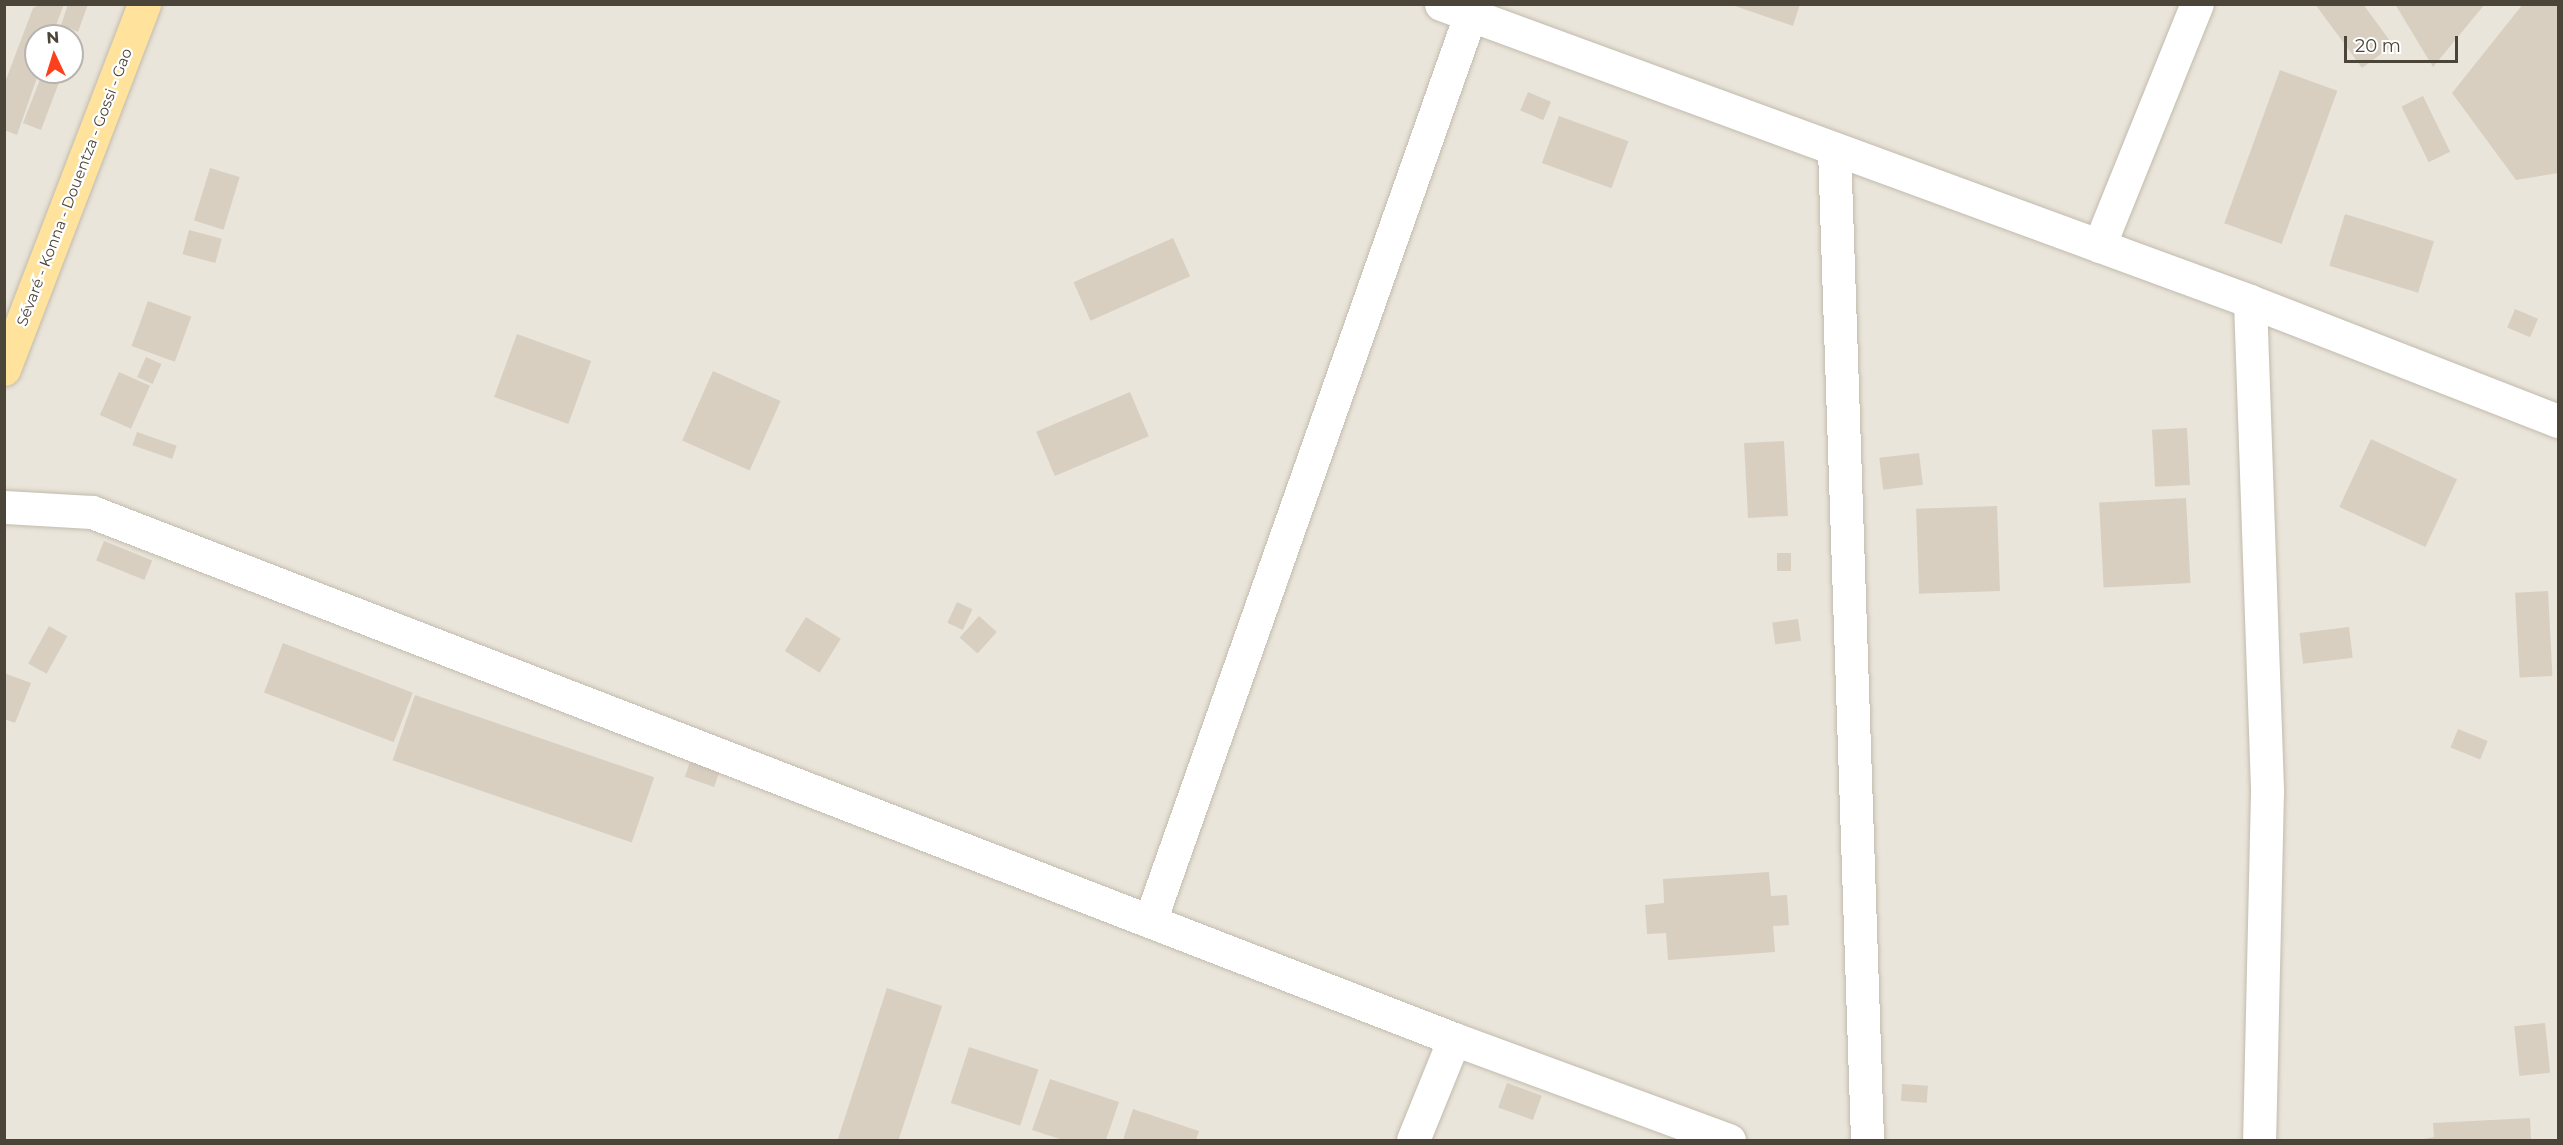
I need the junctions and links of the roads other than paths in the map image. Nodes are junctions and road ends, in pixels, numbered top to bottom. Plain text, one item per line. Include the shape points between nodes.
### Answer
1 (144, 4) edge
2 (2197, 4) edge
3 (1462, 8) edge
4 (1834, 149) junction
5 (2099, 246) junction
6 (2250, 301) junction
7 (4, 369) edge
8 (2559, 422) edge
9 (4, 507) edge
10 (1150, 921) junction
11 (1454, 1039) junction
12 (1413, 1140) edge
13 (1729, 1140) edge
14 (1867, 1140) edge
15 (2259, 1140) edge

1 - 7 main road, Sévaré - Konna - Douentza - Gossi - Gao
2 - 5 street
3 - 4 street
3 - 10 street
4 - 5 street
4 - 14 street
5 - 6 street
6 - 8 street
6 - 15 street via 2267,792
9 - 10 street via 92,512
10 - 11 street
11 - 12 street
11 - 13 street

